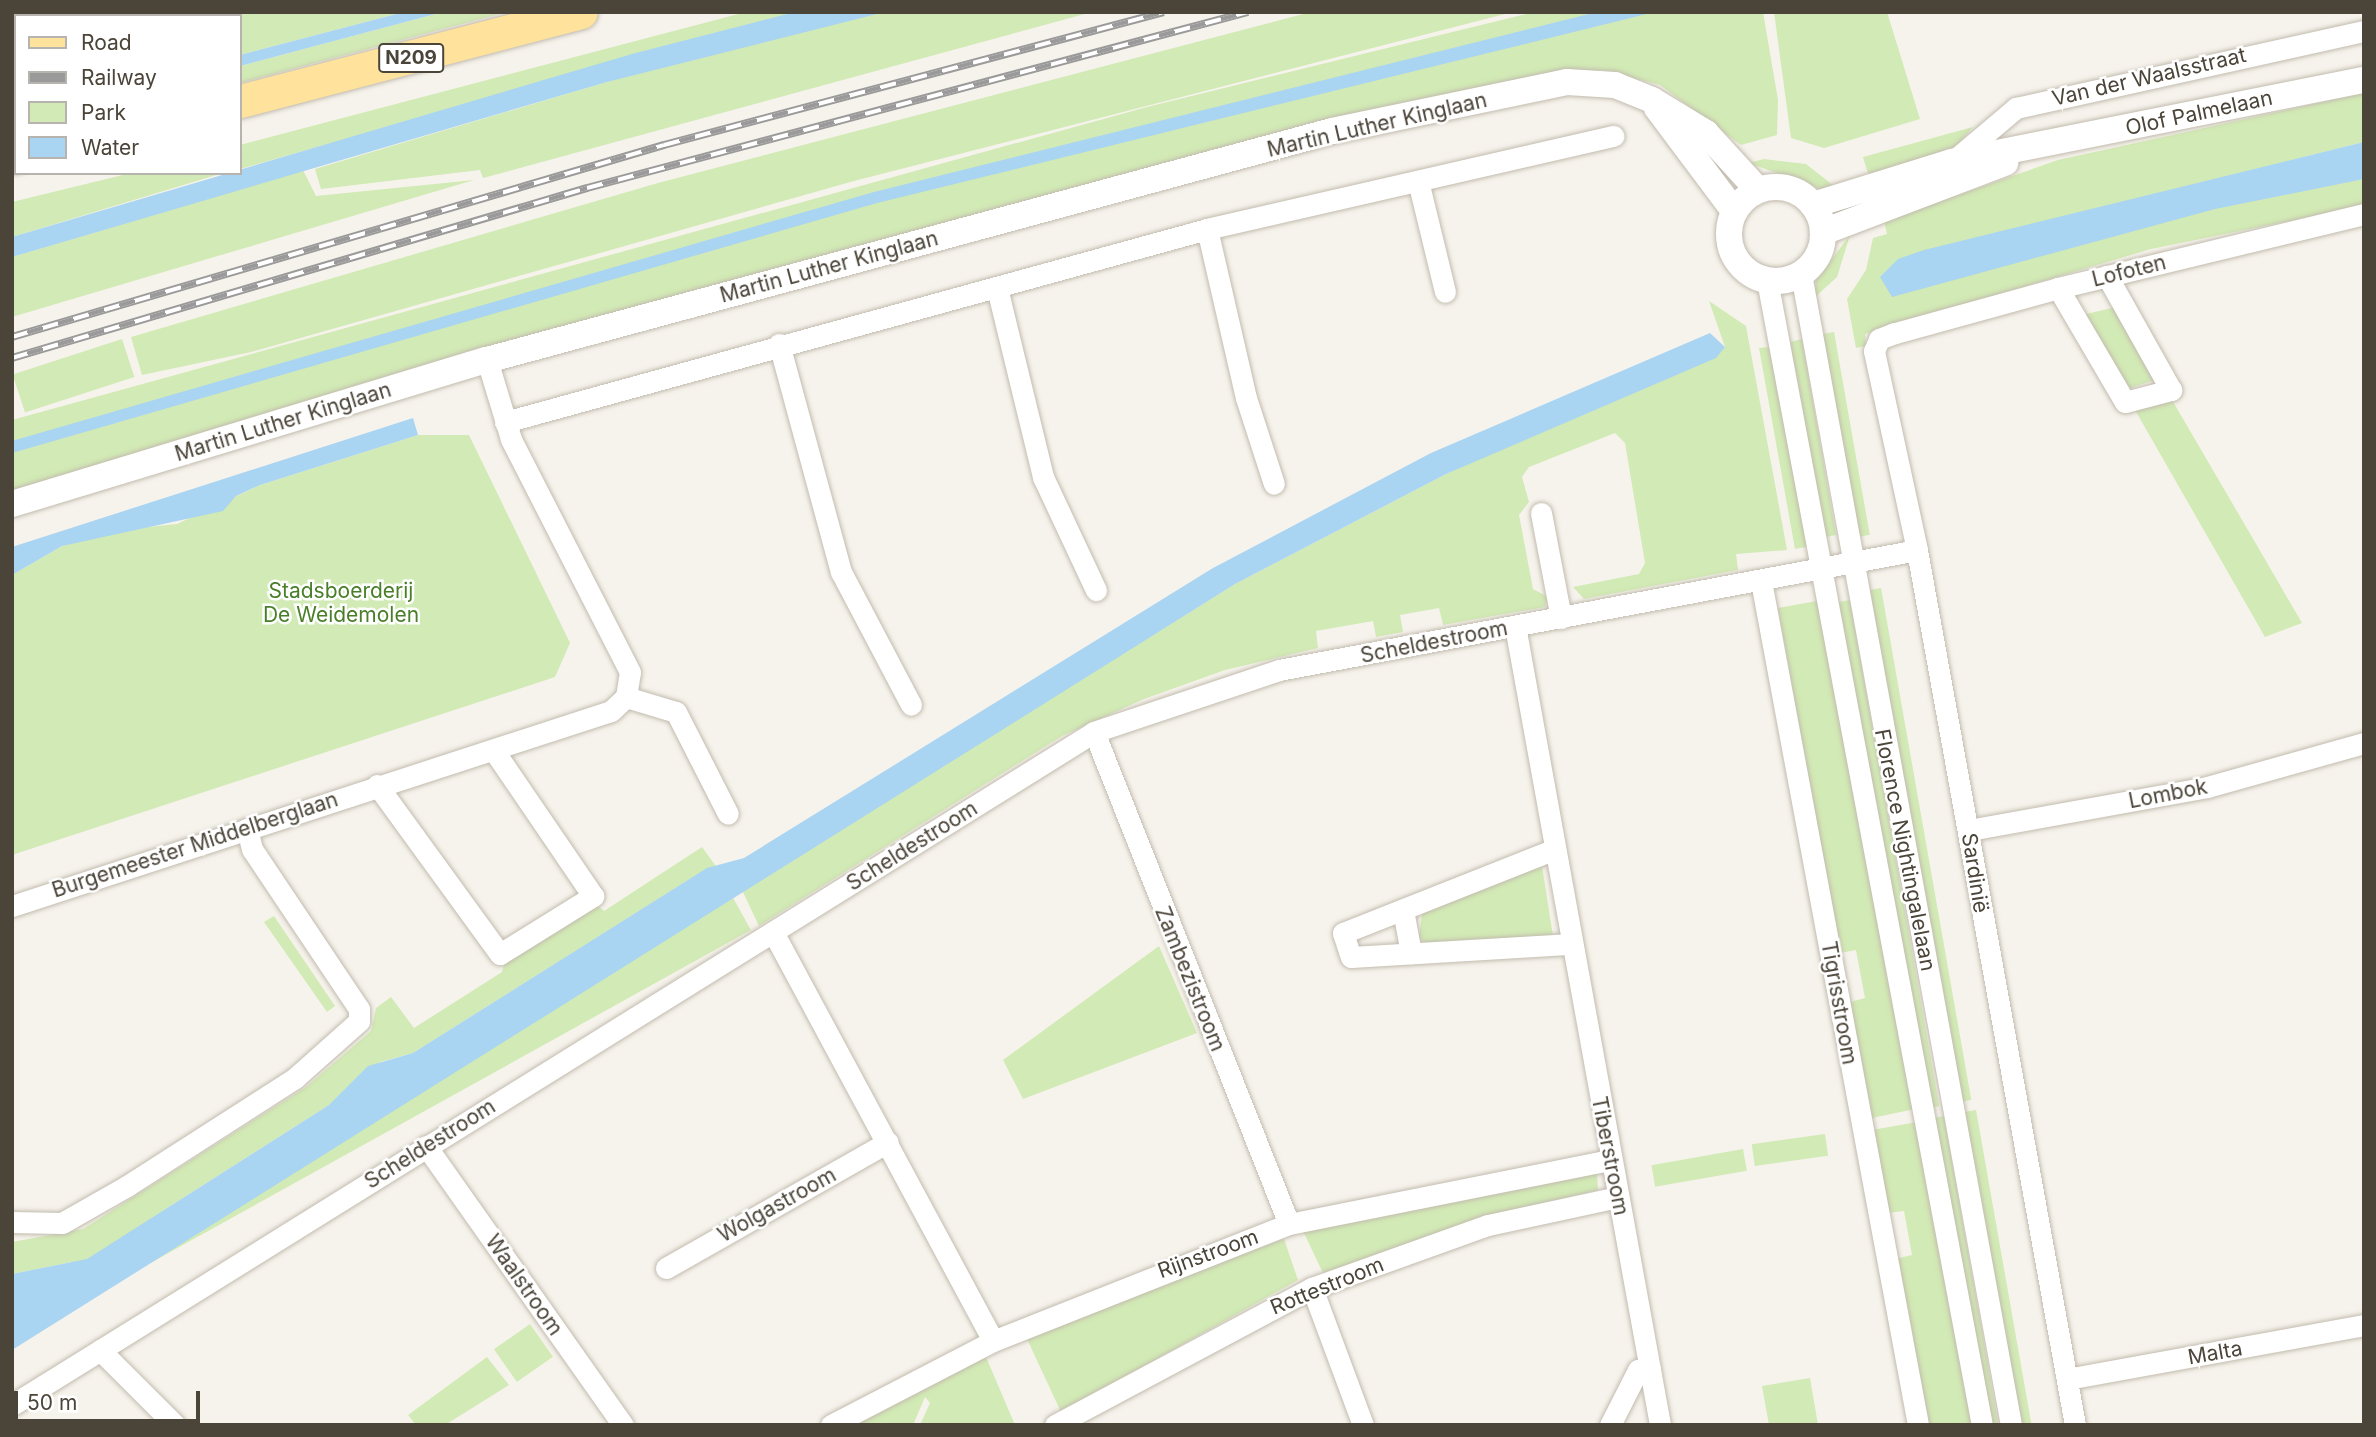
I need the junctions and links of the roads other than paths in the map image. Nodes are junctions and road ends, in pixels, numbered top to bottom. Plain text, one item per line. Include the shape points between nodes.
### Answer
1 (581, 12) edge
2 (2364, 31) edge
3 (2364, 80) edge
4 (242, 100) edge
5 (1652, 100) junction
6 (1613, 136) dead end
7 (2036, 149) junction
8 (1952, 162) junction
9 (1418, 181) junction
10 (1758, 190) junction
11 (1814, 205) junction
12 (1734, 211) junction
13 (2364, 214) edge
14 (1207, 229) junction
15 (1824, 233) junction
16 (1801, 274) junction
17 (2107, 276) junction
18 (1767, 281) junction
19 (997, 288) junction
20 (2057, 288) junction
21 (1445, 292) dead end
22 (1895, 333) joint
23 (779, 344) junction
24 (486, 360) junction
25 (505, 422) junction
26 (1274, 484) dead end
27 (12, 505) edge
28 (1541, 513) dead end
29 (1917, 550) junction
30 (1852, 561) junction
31 (1822, 566) junction
32 (1761, 581) junction
33 (1096, 590) dead end
34 (1562, 618) junction
35 (1515, 626) junction
36 (626, 697) junction
37 (911, 705) dead end
38 (1094, 732) junction
39 (2361, 750) edge
40 (494, 751) junction
41 (377, 785) junction
42 (728, 814) dead end
43 (247, 829) junction
44 (1969, 830) junction
45 (1555, 849) junction
46 (12, 906) edge
47 (1403, 910) junction
48 (773, 932) junction
49 (1572, 944) junction
50 (1411, 953) junction
51 (888, 1142) junction
52 (426, 1146) junction
53 (1610, 1160) junction
54 (1618, 1197) junction
55 (12, 1222) edge
56 (1289, 1224) junction
57 (666, 1268) dead end
58 (1312, 1288) junction
59 (2364, 1325) edge
60 (993, 1340) junction
61 (100, 1350) junction
62 (1650, 1368) junction
63 (2067, 1379) junction
64 (12, 1405) edge
65 (175, 1425) edge
66 (623, 1425) edge
67 (831, 1425) edge
68 (1055, 1425) edge
69 (1363, 1425) edge
70 (1610, 1425) edge
71 (1660, 1425) edge
72 (1918, 1425) edge
73 (1982, 1425) edge
74 (2011, 1425) edge
75 (2075, 1425) edge

1 - 4 main road, N209
2 - 8 street, Van der Waalsstraat via 2016,108
3 - 7 street, Olof Palmelaan
5 - 10 street, Martin Luther Kinglaan via 1706,133
5 - 12 street
5 - 24 street, Martin Luther Kinglaan via 1615,85 1567,82 1332,131
6 - 9 street
7 - 8 street, Olof Palmelaan
7 - 15 street, Olof Palmelaan
8 - 11 street, Olof Palmelaan
9 - 14 street
9 - 21 street
10 - 11 street via 1788,188
10 - 12 street
11 - 15 street
12 - 18 street via 1728,232 1733,254 1747,271
13 - 17 street, Lofoten
14 - 19 street
14 - 26 street via 1246,398
15 - 16 street via 1820,252
16 - 18 street
16 - 30 street, Florence Nightingalelaan
17 - 20 street, Lofoten
17 - 20 street via 2171,390 2125,402
18 - 31 street, Florence Nightingalelaan
19 - 23 street
19 - 33 street via 1043,477
20 - 22 street, Lofoten
22 - 29 street, Sardinië via 1879,340 1874,351
23 - 25 street
23 - 37 street via 841,572
24 - 25 street
24 - 27 street, Martin Luther Kinglaan
25 - 36 street via 630,672
28 - 34 street
29 - 30 street, Scheldestroom
29 - 44 street, Sardinië
30 - 31 street, Scheldestroom
30 - 74 street, Florence Nightingalelaan
31 - 32 street, Scheldestroom
31 - 73 street, Florence Nightingalelaan
32 - 34 street, Scheldestroom
32 - 72 street, Tigrisstroom
34 - 35 street, Scheldestroom
35 - 38 street, Scheldestroom via 1279,670
35 - 45 street, Tiberstroom
36 - 40 street, Burgemeester Middelberglaan via 611,711
36 - 42 street via 676,712
38 - 48 street, Scheldestroom
38 - 56 street, Zambezistroom
39 - 44 street, Lombok via 2207,787
40 - 41 street, Burgemeester Middelberglaan
40 - 41 street via 593,896 500,954
41 - 43 street, Burgemeester Middelberglaan
43 - 46 street, Burgemeester Middelberglaan
43 - 55 street via 251,849 359,1009 359,1021 295,1078 116,1192 62,1223
44 - 63 street, Sardinië
45 - 47 street
45 - 49 street, Tiberstroom
47 - 50 street
47 - 50 street via 1343,933 1351,957
48 - 51 street
48 - 52 street, Scheldestroom
49 - 50 street
49 - 53 street, Tiberstroom
51 - 57 street, Wolgastroom
51 - 60 street
52 - 61 street, Scheldestroom
52 - 66 street, Waalstroom
53 - 54 street, Tiberstroom
53 - 56 street, Rijnstroom
54 - 58 street, Rottestroom via 1488,1225
54 - 62 street, Tiberstroom
56 - 60 street, Rijnstroom
58 - 68 street, Rottestroom
58 - 69 street
59 - 63 street, Malta
60 - 67 street, Rijnstroom
61 - 64 street, Scheldestroom
61 - 65 street
62 - 70 street via 1638,1370
62 - 71 street, Tiberstroom
63 - 75 street, Sardinië

